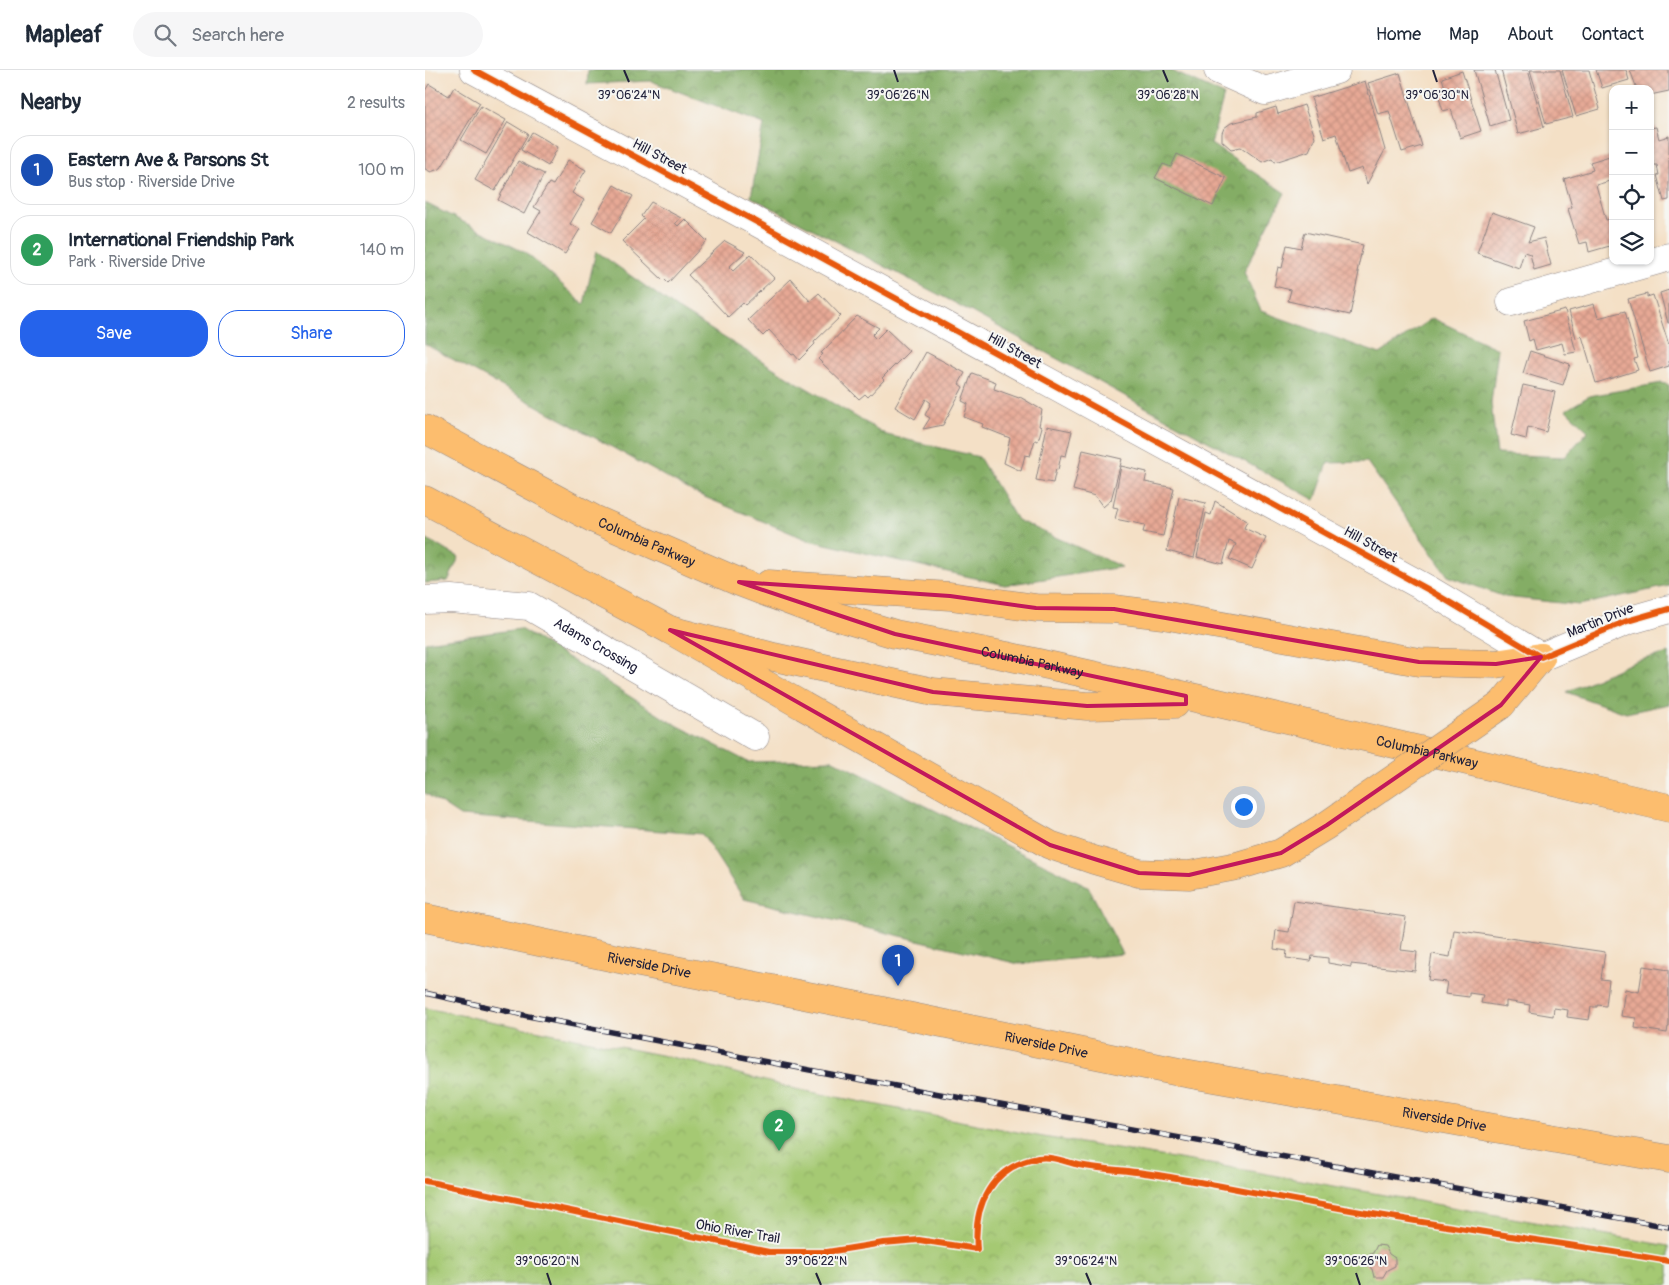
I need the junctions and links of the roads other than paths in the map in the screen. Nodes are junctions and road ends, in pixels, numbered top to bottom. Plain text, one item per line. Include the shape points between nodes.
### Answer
1 (474, 70) edge
2 (1218, 70) edge
3 (1336, 70) edge
4 (1669, 257) edge
5 (1511, 302) dead end
6 (425, 429) edge
7 (425, 500) edge
8 (739, 582) junction
9 (425, 600) edge
10 (1669, 609) edge
11 (670, 630) junction
12 (1541, 658) junction
13 (1218, 703) junction
14 (755, 737) dead end
15 (1669, 808) edge
16 (425, 918) edge
17 (1669, 1159) edge

1 - 12 street, Hill Street via 1421,586
2 - 3 street via 1265,91
4 - 5 street
6 - 8 main road, Columbia Parkway via 594,519
7 - 11 main road
8 - 12 main road via 950,596 1036,608 1114,609 1419,662 1496,664
8 - 13 main road, Columbia Parkway via 808,608 895,634
9 - 14 street, Adams Crossing via 529,606
10 - 12 street, Martin Drive via 1627,621
11 - 12 main road, bridge via 1051,845 1139,873 1189,875 1237,866 1281,852 1327,825 1501,705
11 - 13 main road via 933,692 1087,706
13 - 15 main road, Columbia Parkway
16 - 17 main road, Riverside Drive via 1161,1068

